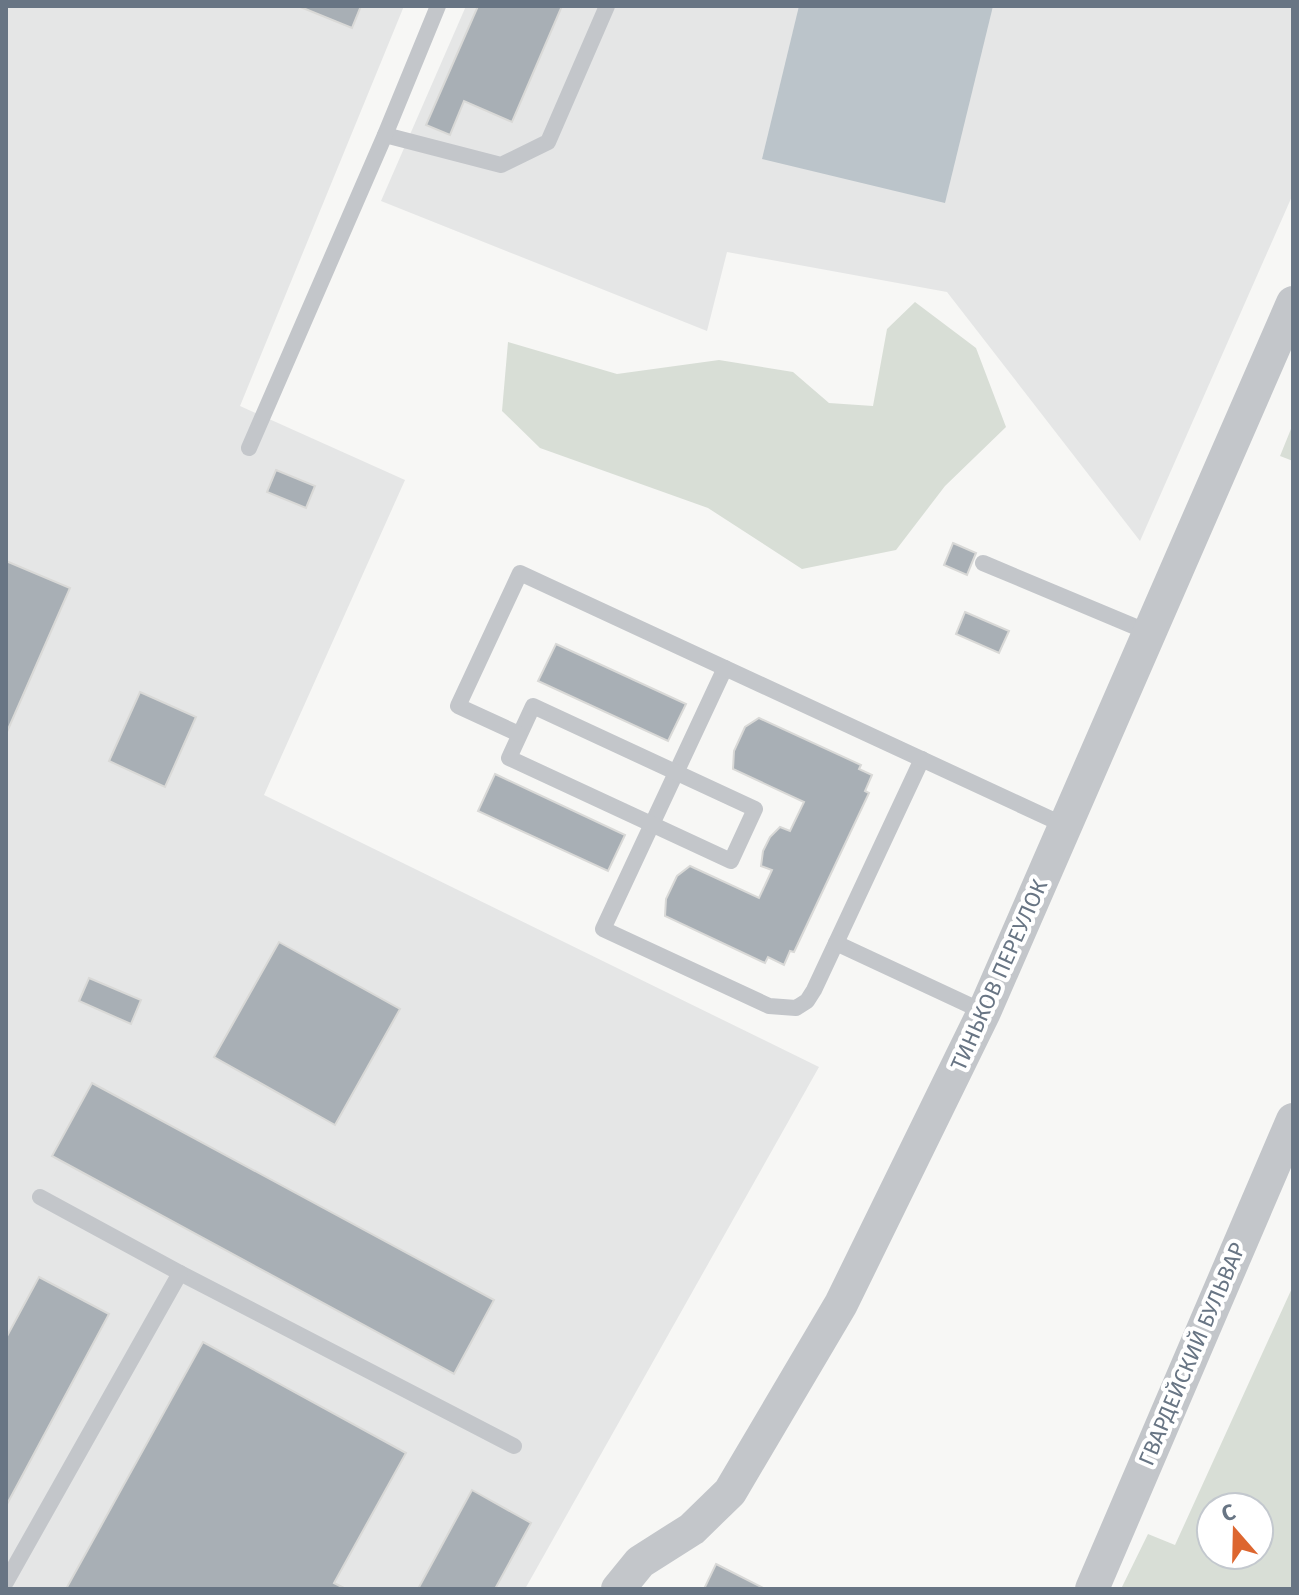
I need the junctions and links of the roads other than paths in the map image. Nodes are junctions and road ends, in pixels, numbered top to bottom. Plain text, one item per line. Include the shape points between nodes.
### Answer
1 (438, 6) edge
2 (607, 6) edge
3 (385, 135) junction
4 (1293, 303) edge
5 (249, 448) dead end
6 (983, 563) dead end
7 (1150, 633) junction
8 (725, 668) junction
9 (519, 734) junction
10 (922, 759) junction
11 (676, 772) junction
12 (652, 824) junction
13 (1066, 826) junction
14 (836, 943) junction
15 (984, 1012) junction
16 (1293, 1120) edge
17 (40, 1197) dead end
18 (180, 1273) junction
19 (514, 1446) dead end
20 (6, 1582) edge
21 (618, 1589) edge
22 (1092, 1589) edge

1 - 3 lane
2 - 3 lane via 548,142 501,165
3 - 5 lane
4 - 7 street, ТИНЬКОВ ПЕРЕУЛОК
6 - 7 lane
7 - 13 street, ТИНЬКОВ ПЕРЕУЛОК
8 - 9 lane via 520,573 458,706
8 - 10 lane
8 - 11 lane
9 - 11 lane via 533,706
9 - 12 lane via 509,758
10 - 13 lane
10 - 14 lane
11 - 12 lane
11 - 12 lane via 755,809 731,861
12 - 14 lane via 603,929 783,1009 807,1001
13 - 15 street, ТИНЬКОВ ПЕРЕУЛОК
14 - 15 lane
15 - 21 street, ТИНЬКОВ ПЕРЕУЛОК via 841,1304 730,1492 692,1529 640,1562
16 - 22 street, ГВАРДЕЙСКИЙ БУЛЬВАР
17 - 18 lane
18 - 19 lane
18 - 20 lane

